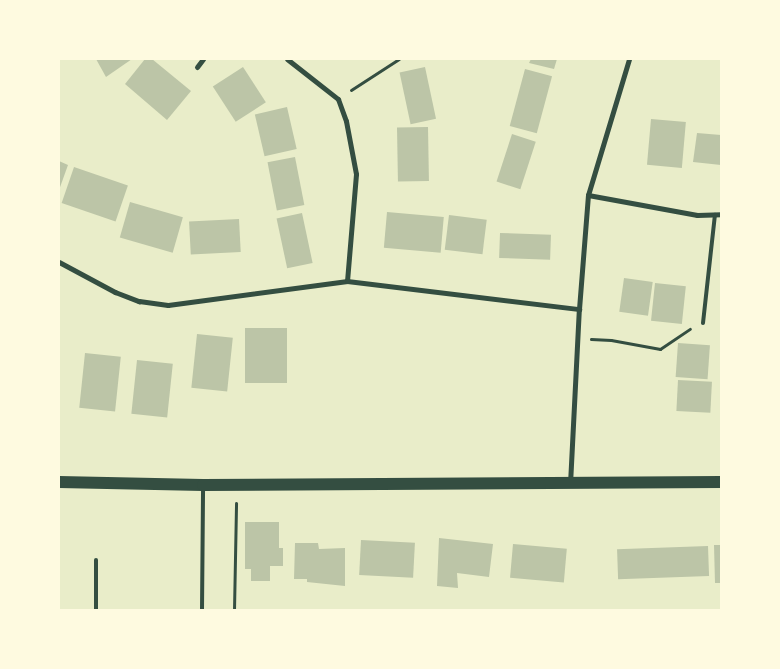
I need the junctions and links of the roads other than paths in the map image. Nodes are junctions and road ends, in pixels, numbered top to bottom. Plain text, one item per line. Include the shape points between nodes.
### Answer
1 (202, 59) edge
2 (287, 59) edge
3 (629, 59) edge
4 (197, 67) dead end
5 (588, 195) junction
6 (721, 214) edge
7 (714, 215) junction
8 (59, 262) edge
9 (347, 281) junction
10 (579, 308) junction
11 (702, 323) road end
12 (59, 482) edge
13 (721, 482) edge
14 (570, 484) junction
15 (204, 485) junction
16 (96, 560) dead end
17 (96, 610) edge
18 (202, 610) edge

1 - 4 street
2 - 9 street via 338,99 346,121 356,174
3 - 5 street
5 - 7 street via 697,216
5 - 10 street
6 - 7 street
7 - 11 lane
8 - 9 street via 115,292 139,301 168,305
9 - 10 street
10 - 14 street
12 - 15 main road
13 - 14 main road
14 - 15 main road
15 - 18 lane
16 - 17 lane

